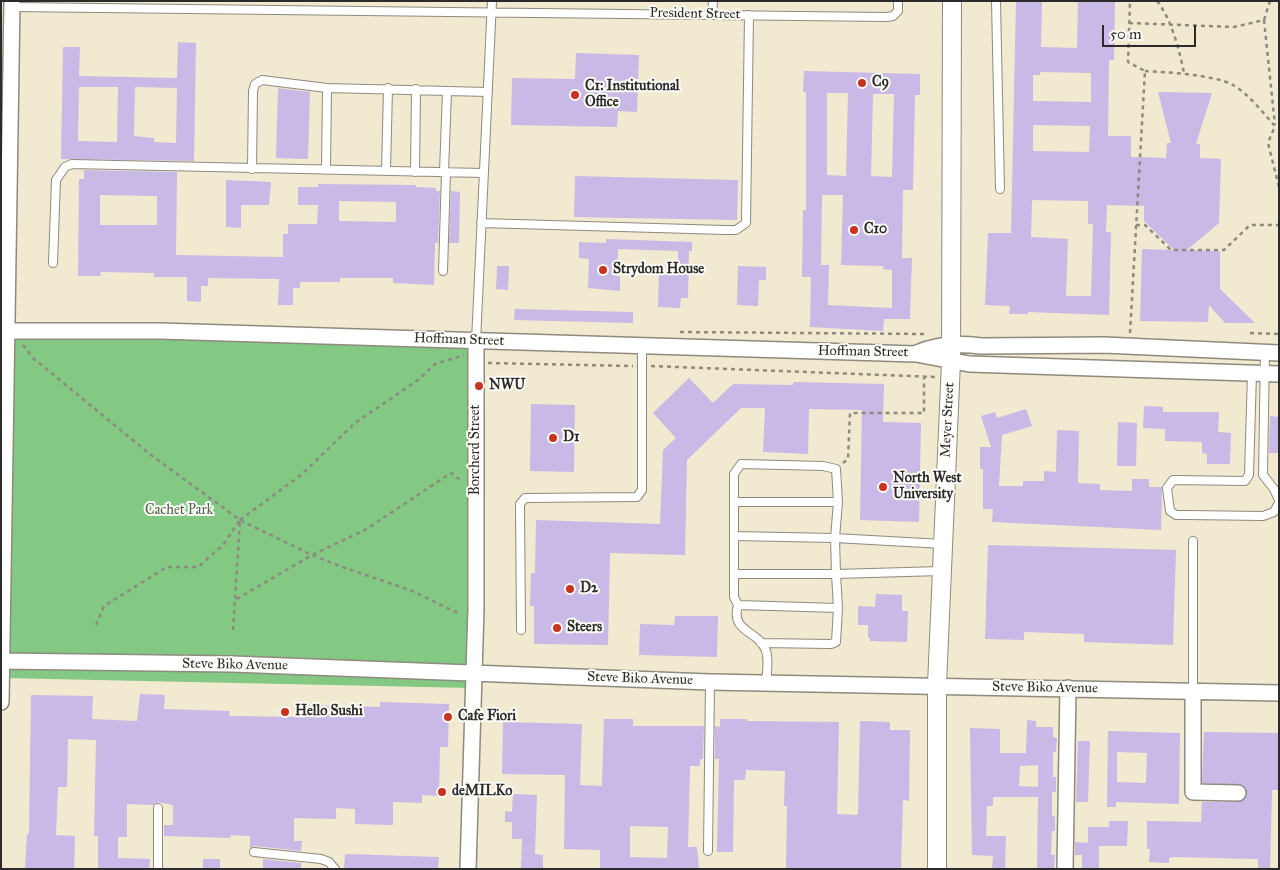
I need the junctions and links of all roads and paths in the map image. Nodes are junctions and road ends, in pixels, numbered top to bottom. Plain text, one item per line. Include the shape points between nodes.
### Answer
1 (492, 1) edge
2 (712, 1) edge
3 (898, 1) edge
4 (952, 1) edge
5 (996, 1) edge
6 (1130, 1) edge
7 (1158, 1) edge
8 (1270, 1) edge
9 (8, 5) edge
10 (491, 12) junction
11 (712, 15) junction
12 (749, 15) junction
13 (1264, 20) junction
14 (1129, 23) junction
15 (1170, 24) junction
16 (1145, 71) junction
17 (1184, 73) junction
18 (327, 88) junction
19 (388, 88) junction
20 (416, 90) junction
21 (447, 91) junction
22 (488, 92) junction
23 (1275, 126) junction
24 (6, 155) edge
25 (252, 168) junction
26 (326, 170) junction
27 (386, 171) junction
28 (415, 172) junction
29 (445, 172) junction
30 (484, 173) junction
31 (1279, 187) edge
32 (1000, 189) dead end
33 (481, 223) junction
34 (1136, 225) junction
35 (1279, 225) edge
36 (53, 262) dead end
37 (443, 271) dead end
38 (7, 331) edge
39 (680, 332) dead end
40 (1130, 333) dead end
41 (1250, 333) dead end
42 (936, 334) dead end
43 (1279, 334) edge
44 (642, 346) junction
45 (476, 351) junction
46 (951, 353) junction
47 (1272, 353) edge
48 (642, 366) junction
49 (1265, 374) edge
50 (924, 376) junction
51 (936, 376) dead end
52 (836, 469) junction
53 (476, 491) junction
54 (1279, 501) edge
55 (734, 502) junction
56 (838, 502) junction
57 (240, 520) junction
58 (734, 536) junction
59 (835, 538) junction
60 (1193, 541) dead end
61 (943, 544) junction
62 (312, 555) junction
63 (942, 571) junction
64 (734, 574) junction
65 (836, 574) junction
66 (235, 600) junction
67 (738, 605) junction
68 (838, 608) junction
69 (460, 614) dead end
70 (96, 625) dead end
71 (233, 630) dead end
72 (521, 630) dead end
73 (761, 643) junction
74 (2, 661) edge
75 (473, 672) junction
76 (710, 682) junction
77 (766, 683) junction
78 (937, 685) junction
79 (1068, 688) junction
80 (1193, 691) junction
81 (1279, 693) edge
82 (1, 702) edge
83 (1238, 793) dead end
84 (158, 808) dead end
85 (708, 851) dead end
86 (254, 852) dead end
87 (158, 869) edge
88 (335, 869) edge
89 (468, 869) edge
90 (937, 869) edge
91 (1065, 869) edge

1 - 10 lane, Borcherd Street
2 - 11 lane
3 - 12 lane, President Street via 898,11 886,17
4 - 46 street, Meyer Street
5 - 32 lane
6 - 14 path
7 - 15 path
8 - 13 path
9 - 10 lane, President Street
9 - 24 street
10 - 11 lane, President Street
10 - 22 lane, Borcherd Street
11 - 12 lane, President Street
12 - 33 lane via 748,181 746,223 741,228
13 - 15 path via 1234,27
13 - 23 path
14 - 15 path
14 - 16 path via 1128,62
15 - 17 path
16 - 17 path
16 - 34 path
17 - 23 path via 1231,84
18 - 19 lane
18 - 25 lane via 268,80 256,84 253,91
18 - 26 lane
19 - 20 lane
19 - 27 lane
20 - 21 lane
20 - 28 lane
21 - 22 lane
21 - 29 lane
22 - 30 lane, Borcherd Street
23 - 31 path via 1268,143
24 - 38 street
25 - 26 lane
25 - 36 lane via 72,164 65,167 56,180
26 - 27 lane
27 - 28 lane
28 - 29 lane
29 - 30 lane
29 - 37 lane
30 - 33 lane, Borcherd Street
33 - 45 lane, Borcherd Street
34 - 35 path via 1145,225 1171,250 1224,250 1250,224
34 - 40 path
38 - 45 street, Hoffman Street via 160,331
38 - 57 path via 33,358 151,455
38 - 74 street
39 - 42 path
41 - 43 path
44 - 45 street, Hoffman Street
44 - 46 street, Hoffman Street via 916,354 936,345
44 - 48 lane
45 - 48 path
45 - 53 street, Borcherd Street
45 - 57 path via 435,364 418,380 355,423 301,476
46 - 47 street, Hoffman Street via 1104,345
46 - 49 street, Hoffman Street via 969,364
46 - 61 street, Meyer Street
47 - 49 lane
48 - 50 path
48 - 72 lane via 642,490 637,497 525,498 520,504
49 - 54 lane via 1263,475
49 - 54 lane via 1249,475 1245,481 1173,480 1167,488 1167,500 1170,511 1176,515 1263,516 1274,512
50 - 51 path
50 - 52 path via 924,413 850,413 848,459
52 - 55 lane via 741,464 734,474
52 - 56 lane
53 - 62 path via 451,473 365,530
53 - 75 street, Borcherd Street
55 - 56 lane
55 - 58 lane
56 - 59 lane
57 - 62 path
57 - 66 path
57 - 70 path via 223,545 198,567 167,567 104,606
58 - 59 lane
58 - 64 lane
59 - 61 lane
59 - 65 lane
60 - 80 lane
61 - 63 street, Meyer Street
62 - 66 path
62 - 69 path via 410,590
63 - 65 lane
63 - 78 street, Meyer Street
64 - 65 lane
64 - 67 lane via 734,597
65 - 68 lane
66 - 71 path
67 - 68 lane
67 - 73 lane via 736,621
68 - 73 lane via 836,642
73 - 77 lane via 766,651
74 - 75 street, Steve Biko Avenue
74 - 82 street
75 - 76 street, Steve Biko Avenue
75 - 89 street, Borcherd Street
76 - 77 street, Steve Biko Avenue
76 - 85 lane
77 - 78 street, Steve Biko Avenue
78 - 79 street, Steve Biko Avenue
78 - 90 street, Meyer Street
79 - 80 street, Steve Biko Avenue
79 - 91 street
80 - 81 street, Steve Biko Avenue
80 - 83 street via 1193,792
84 - 87 lane
86 - 88 lane via 321,860 329,862

